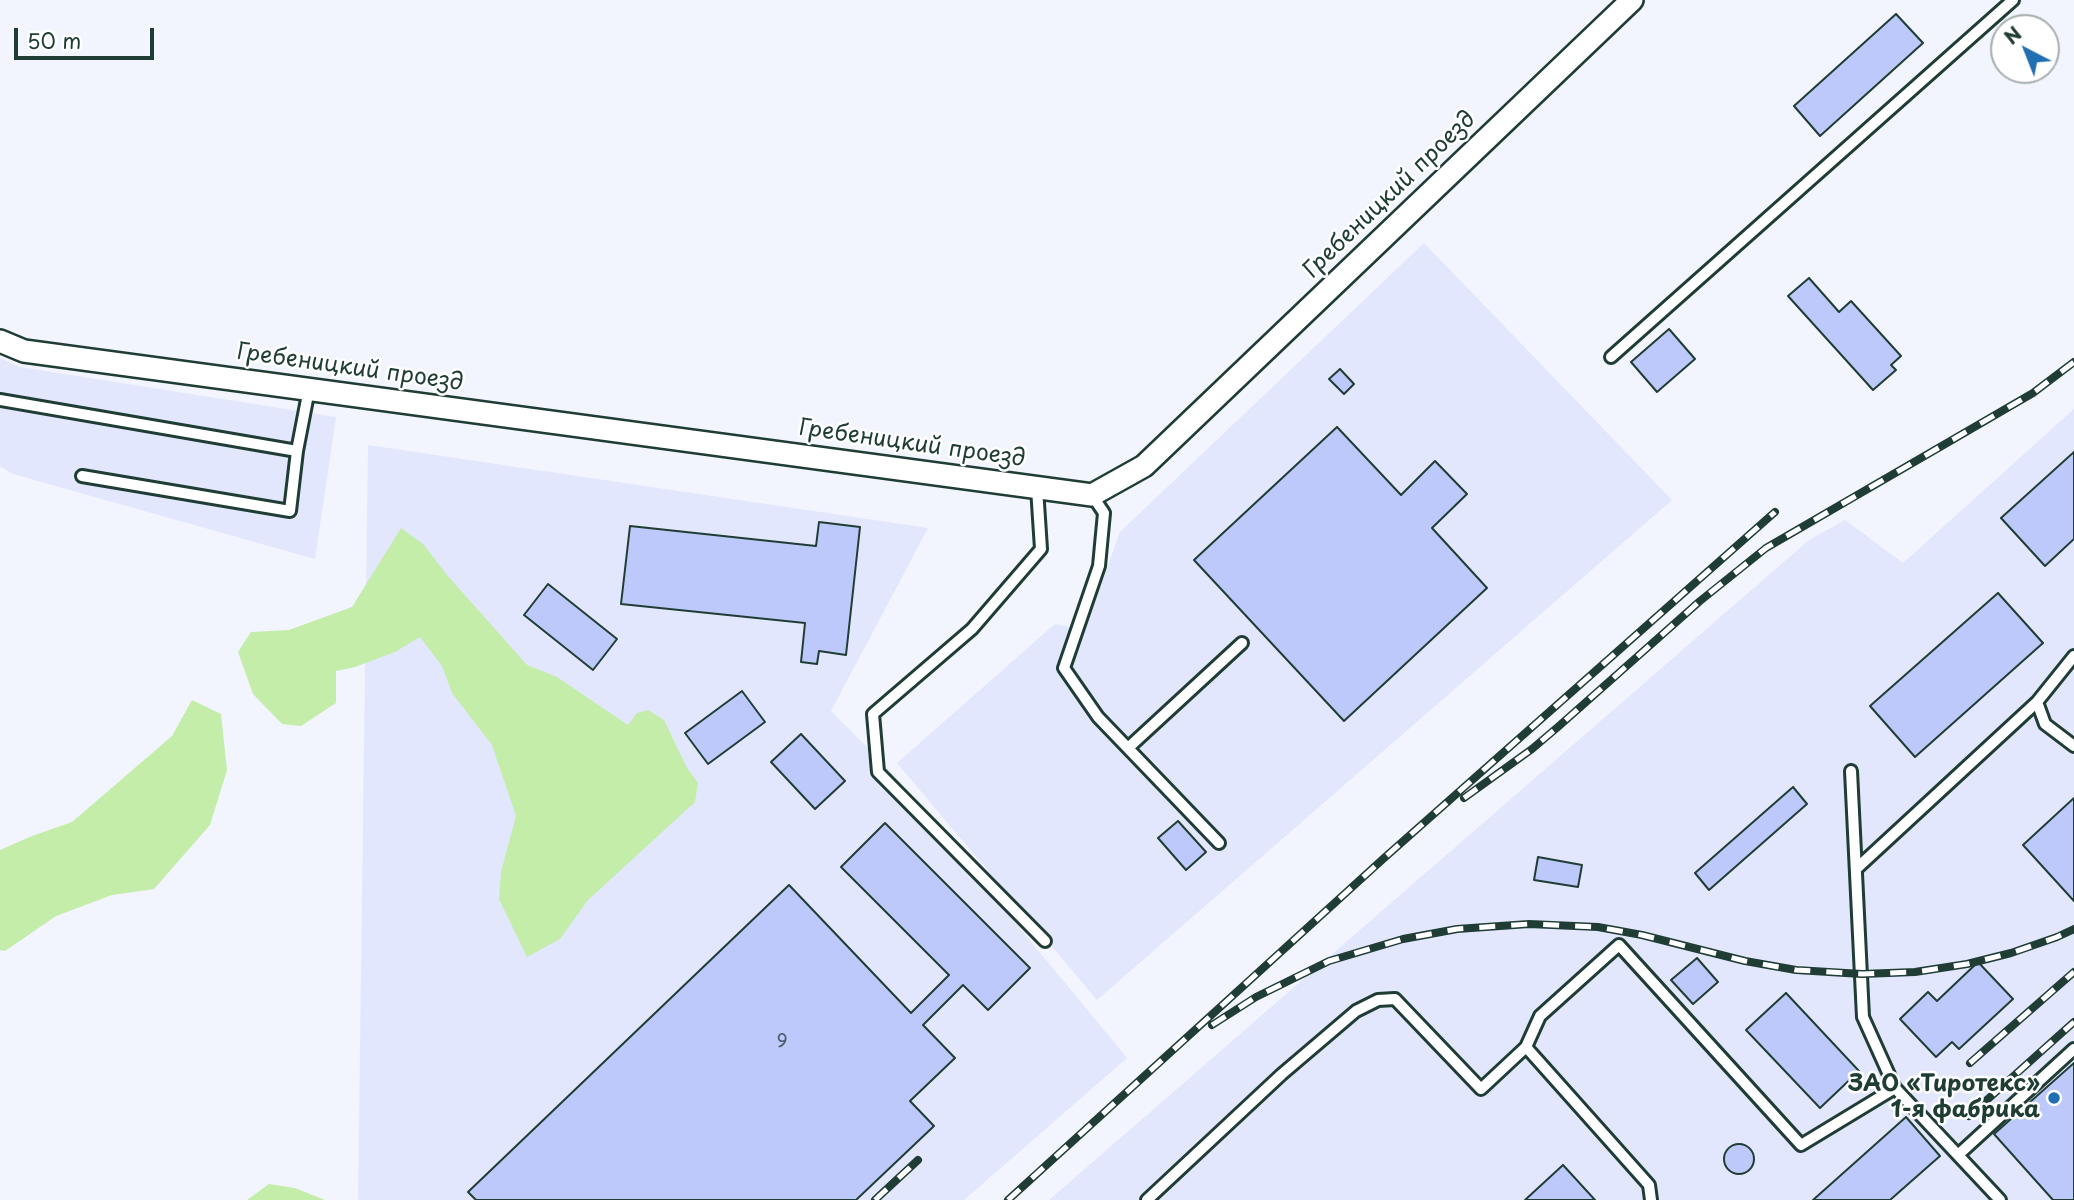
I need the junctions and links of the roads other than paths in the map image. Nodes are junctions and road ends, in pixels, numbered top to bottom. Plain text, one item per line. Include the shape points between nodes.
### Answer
1 (1632, 0) edge
2 (2013, 0) edge
3 (0, 341) edge
4 (1611, 357) dead end
5 (309, 389) junction
6 (0, 400) edge
7 (297, 451) junction
8 (82, 476) dead end
9 (1038, 488) junction
10 (1091, 495) junction
11 (1242, 643) dead end
12 (2074, 656) edge
13 (2037, 702) junction
14 (2074, 746) edge
15 (1128, 748) junction
16 (1851, 771) dead end
17 (1219, 843) dead end
18 (1856, 869) junction
19 (1045, 941) dead end
20 (1526, 1047) junction
21 (2074, 1049) edge
22 (1895, 1088) junction
23 (1958, 1155) junction
24 (1147, 1200) edge
25 (1651, 1200) edge
26 (2000, 1200) edge

1 - 10 street, Гребеницкий проезд via 1144,466
2 - 4 lane
3 - 5 street, Гребеницкий проезд via 24,351
5 - 7 lane
5 - 9 street, Гребеницкий проезд
6 - 7 lane
7 - 8 lane via 290,510
9 - 10 street, Гребеницкий проезд
9 - 19 lane via 1041,549 972,629 873,715 878,772
10 - 15 lane via 1104,513 1099,566 1064,668 1098,717
11 - 15 lane
12 - 13 lane
13 - 14 lane via 2045,724
13 - 18 lane
15 - 17 lane
16 - 18 lane
18 - 22 lane via 1863,1017
20 - 22 lane via 1540,1016 1619,945 1801,1144
20 - 24 lane via 1481,1089 1395,999 1378,1000 1356,1012 1282,1074
20 - 25 lane via 1649,1185
21 - 23 lane
22 - 23 lane
23 - 26 lane

